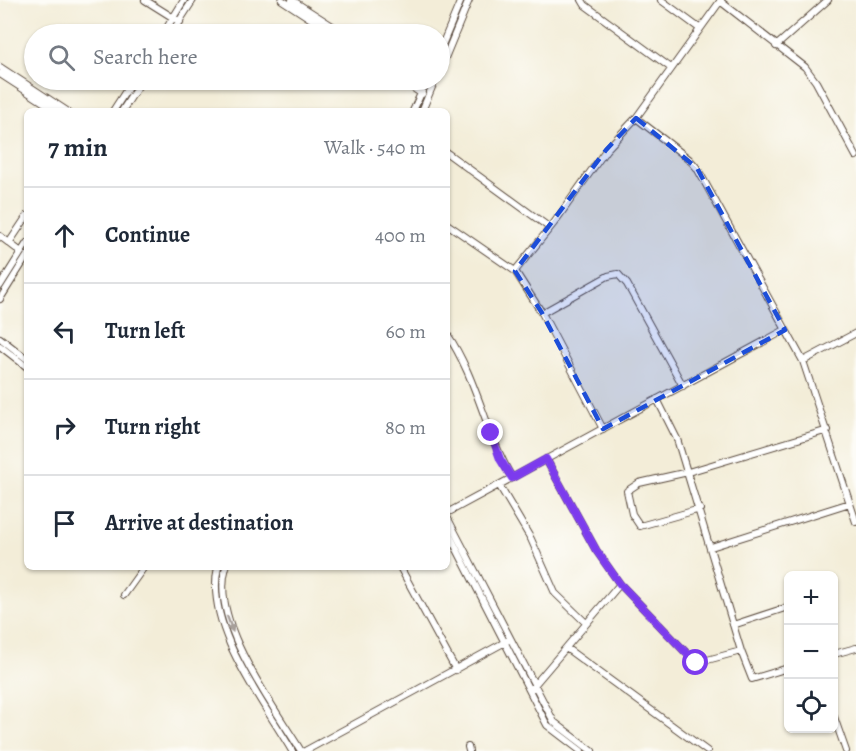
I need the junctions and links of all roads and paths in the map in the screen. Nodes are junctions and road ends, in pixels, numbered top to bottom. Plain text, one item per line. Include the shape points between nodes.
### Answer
1 (145, 0) edge
2 (184, 0) edge
3 (193, 0) edge
4 (282, 0) edge
5 (292, 0) edge
6 (461, 0) edge
7 (469, 0) edge
8 (582, 0) edge
9 (662, 0) edge
10 (828, 0) edge
11 (721, 1) edge
12 (173, 18) junction
13 (180, 22) joint
14 (169, 24) edge
15 (319, 24) edge
16 (329, 24) edge
17 (450, 26) edge
18 (699, 28) junction
19 (450, 46) edge
20 (776, 46) junction
21 (0, 67) edge
22 (671, 68) junction
23 (0, 74) edge
24 (24, 83) edge
25 (24, 90) edge
26 (25, 90) edge
27 (35, 90) edge
28 (126, 90) edge
29 (136, 90) edge
30 (422, 90) edge
31 (426, 90) edge
32 (431, 90) edge
33 (429, 94) junction
34 (52, 108) edge
35 (62, 108) edge
36 (114, 108) edge
37 (124, 108) edge
38 (414, 108) edge
39 (423, 108) edge
40 (636, 118) junction
41 (450, 155) edge
42 (856, 156) edge
43 (24, 220) edge
44 (450, 226) edge
45 (550, 228) junction
46 (0, 236) edge
47 (0, 241) edge
48 (9, 243) junction
49 (22, 254) edge
50 (515, 271) junction
51 (0, 286) edge
52 (0, 299) edge
53 (542, 313) junction
54 (785, 330) junction
55 (856, 333) edge
56 (0, 338) edge
57 (450, 340) edge
58 (0, 346) edge
59 (24, 357) edge
60 (803, 361) junction
61 (24, 365) edge
62 (683, 386) junction
63 (657, 399) junction
64 (603, 429) junction
65 (828, 430) junction
66 (546, 459) junction
67 (688, 472) junction
68 (512, 478) junction
69 (499, 485) junction
70 (850, 503) junction
71 (700, 509) junction
72 (450, 513) edge
73 (450, 521) edge
74 (856, 522) edge
75 (450, 535) edge
76 (711, 547) junction
77 (142, 570) edge
78 (218, 570) edge
79 (226, 570) edge
80 (402, 570) edge
81 (620, 584) junction
82 (124, 595) dead end
83 (784, 609) edge
84 (586, 623) junction
85 (733, 625) junction
86 (508, 640) junction
87 (567, 648) junction
88 (856, 648) edge
89 (741, 651) junction
90 (838, 653) edge
91 (784, 669) edge
92 (456, 670) junction
93 (532, 688) junction
94 (838, 728) edge
95 (292, 751) edge
96 (301, 751) edge
97 (306, 751) edge
98 (581, 751) edge
99 (592, 751) edge
100 (707, 751) edge
101 (846, 751) edge

1 - 12 street
2 - 12 street
3 - 13 street
4 - 15 street
5 - 16 street
6 - 17 street
7 - 19 street
8 - 22 street
9 - 18 street
10 - 20 street
11 - 18 street
11 - 20 street
12 - 13 street
12 - 14 street
18 - 22 street
20 - 42 street via 812,75
21 - 24 street
22 - 40 street
23 - 25 street
26 - 34 street
27 - 35 street
28 - 36 street
29 - 37 street
30 - 38 street
31 - 33 street
32 - 33 street
33 - 39 street
40 - 45 street via 606,150
40 - 54 street via 697,168
41 - 45 street
43 - 48 street
44 - 50 street
45 - 50 street
46 - 48 street
47 - 49 street
48 - 49 street
49 - 51 street
49 - 52 street
50 - 53 street
53 - 62 street via 618,274
53 - 64 street
54 - 60 street
54 - 62 street
55 - 60 street
56 - 59 street
57 - 68 street via 474,384 495,446
58 - 61 street
60 - 65 street
62 - 63 street
63 - 64 street
63 - 67 street
64 - 66 street
65 - 67 street
65 - 70 street
66 - 68 street
66 - 81 street via 596,550
67 - 71 street
67 - 71 street via 629,489 632,514 640,526
68 - 69 street
69 - 72 street
69 - 84 street via 531,539 555,593
70 - 74 street
70 - 76 street
71 - 76 street
73 - 86 street
75 - 86 street
76 - 85 street
77 - 82 street
78 - 95 street via 217,608 225,635
79 -> 96 street via 224,597 233,633
80 - 92 street
81 - 84 street
81 - 89 street via 696,663
83 - 85 street
84 - 87 street
85 - 89 street
86 - 92 street
86 - 93 street
87 - 93 street
87 - 100 street
88 - 90 street
89 - 91 street via 752,679
92 - 97 street
93 - 98 street via 547,725
93 - 99 street via 554,722
94 - 101 street

